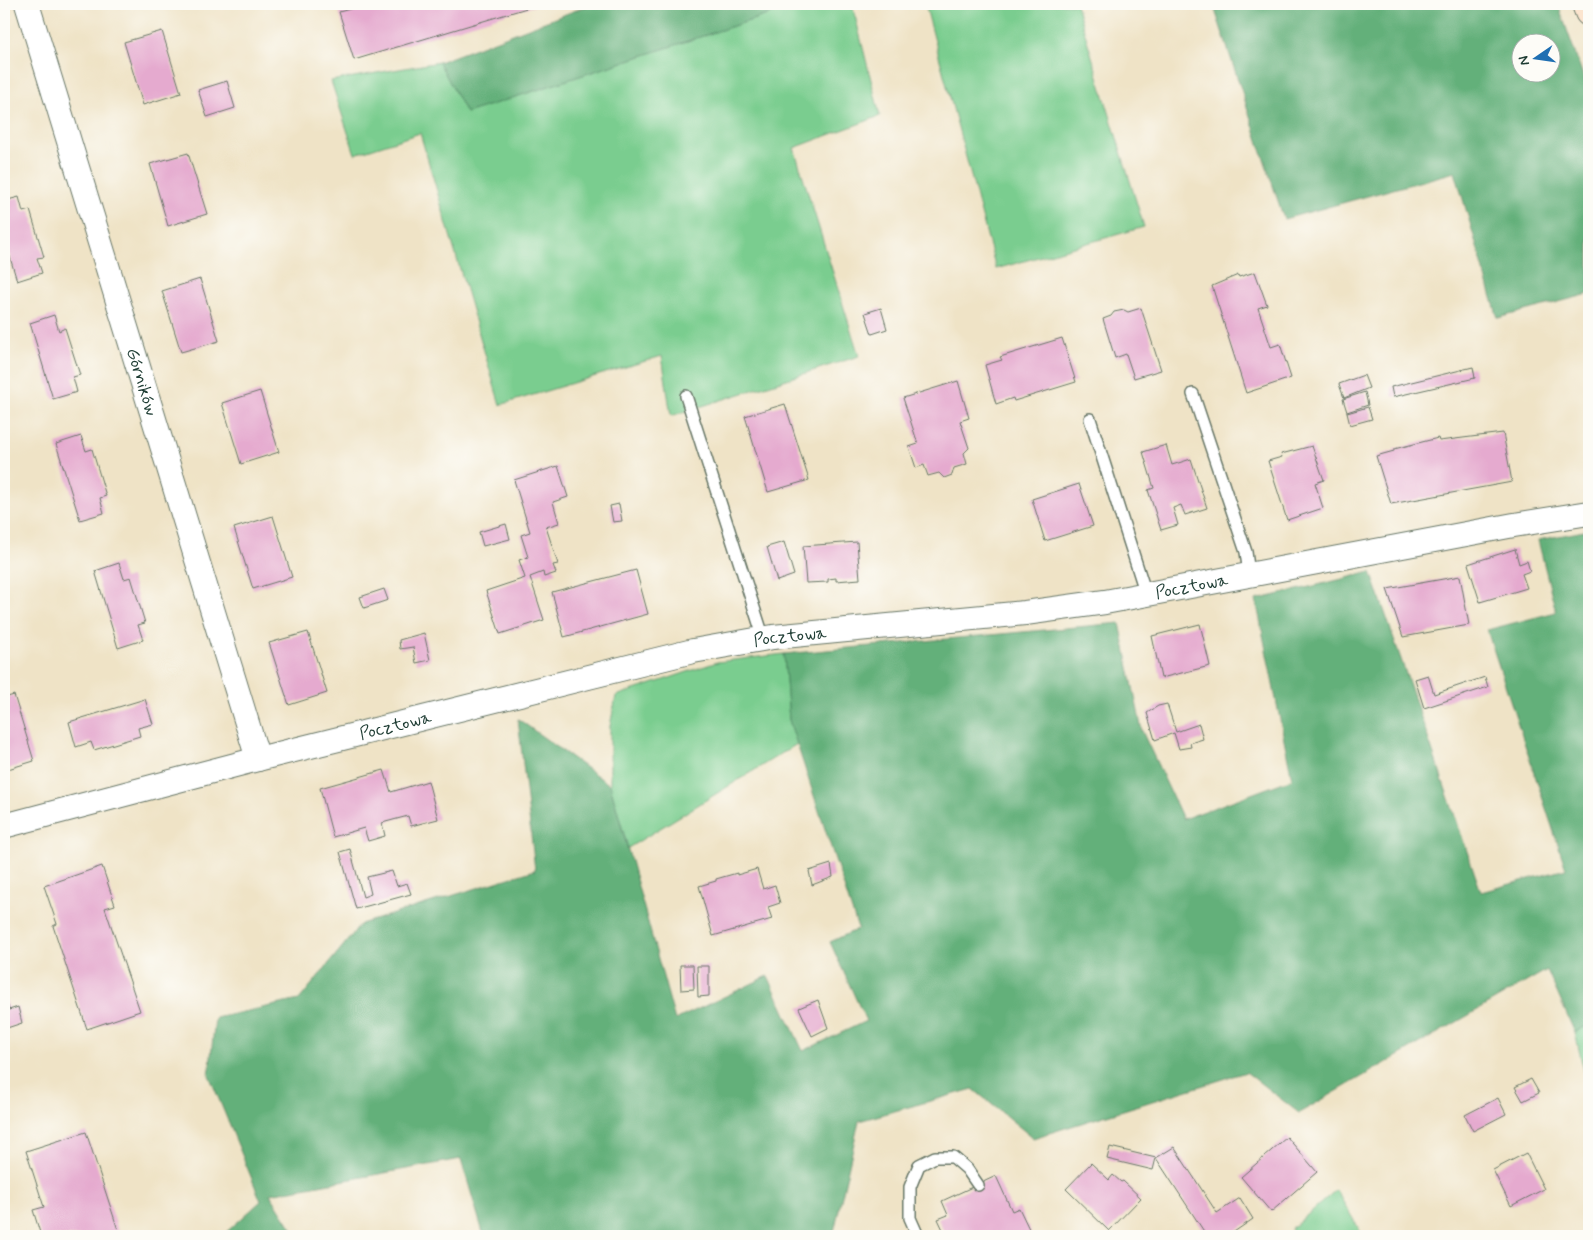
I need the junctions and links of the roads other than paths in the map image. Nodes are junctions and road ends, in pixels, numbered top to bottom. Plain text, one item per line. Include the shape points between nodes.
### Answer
1 (28, 4) edge
2 (1586, 4) edge
3 (1589, 12) edge
4 (1193, 394) dead end
5 (686, 396) dead end
6 (1090, 418) dead end
7 (1589, 513) edge
8 (1249, 574) junction
9 (1146, 594) junction
10 (764, 639) junction
11 (258, 759) junction
12 (4, 826) edge
13 (978, 1184) dead end
14 (918, 1236) edge

1 - 11 street, Górników
2 - 3 street
4 - 8 lane via 1246,552
5 - 10 lane
6 - 9 lane
7 - 8 street, Pocztowa
8 - 9 street, Pocztowa
9 - 10 street, Pocztowa via 1025,614
10 - 11 street, Pocztowa via 693,650
11 - 12 street, Pocztowa
13 - 14 lane via 968,1169 953,1157 935,1157 919,1165 910,1187 910,1218

